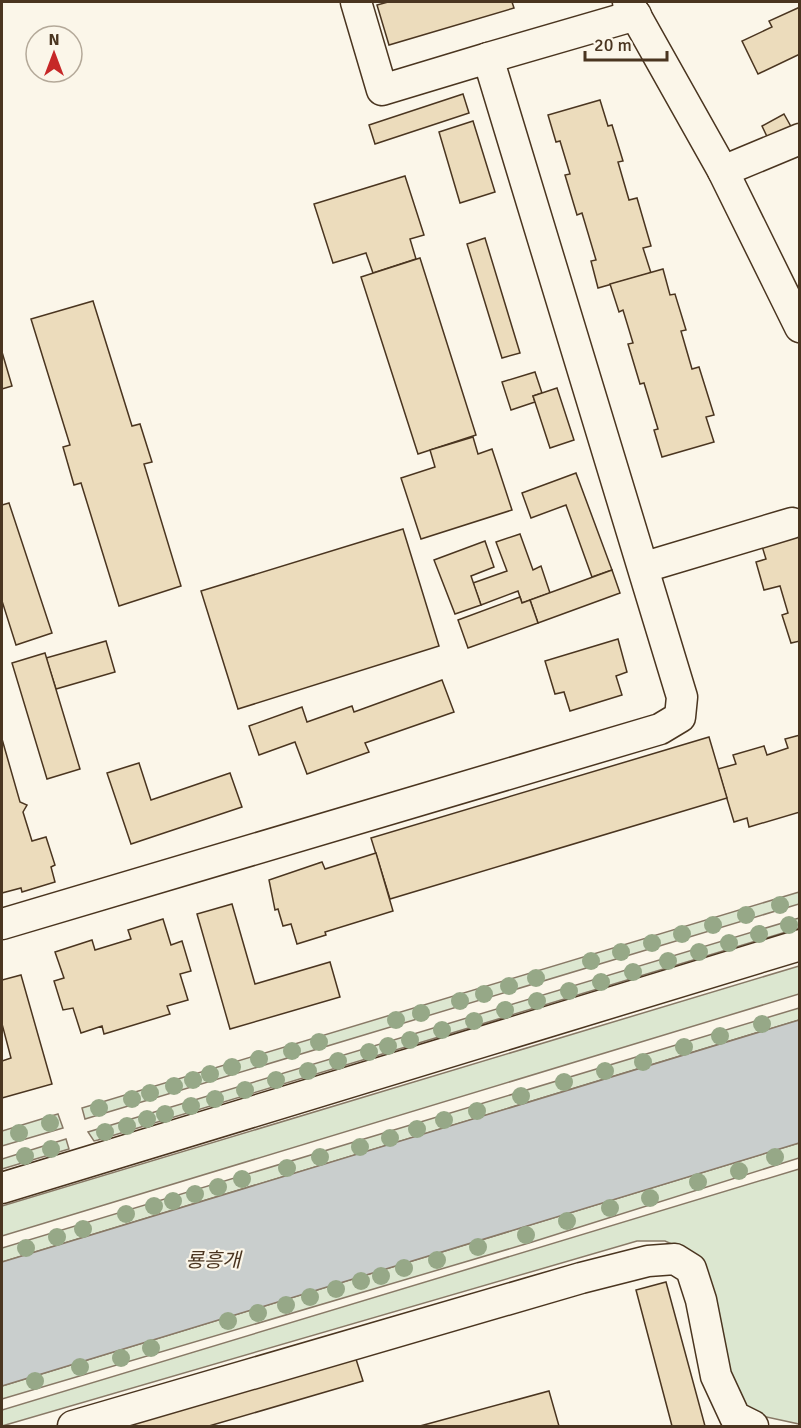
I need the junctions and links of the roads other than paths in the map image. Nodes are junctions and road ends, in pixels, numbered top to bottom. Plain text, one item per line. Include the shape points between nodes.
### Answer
1 (356, 2) edge
2 (632, 8) edge
3 (488, 58) junction
4 (800, 139) edge
5 (723, 171) junction
6 (800, 327) edge
7 (792, 523) dead end
8 (645, 567) junction
9 (2, 924) edge
10 (800, 945) edge
11 (2, 1188) edge
12 (73, 1426) edge
13 (753, 1426) edge

1 - 3 street via 382,90
2 - 3 street
2 - 5 street
3 - 8 street
4 - 5 street
5 - 6 street
7 - 8 street
8 - 9 street via 682,697 680,717 660,729
10 - 11 street
12 - 13 street via 581,1278 648,1261 675,1259 691,1269 716,1376 735,1417

